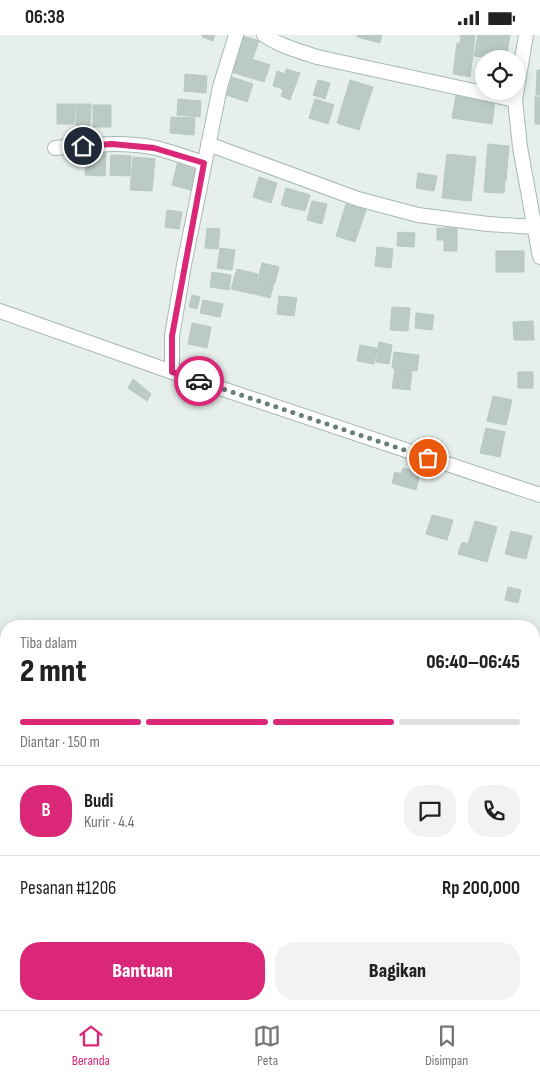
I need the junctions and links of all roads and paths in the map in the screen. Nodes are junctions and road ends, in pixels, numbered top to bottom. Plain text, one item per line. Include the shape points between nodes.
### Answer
1 (236, 35) edge
2 (264, 35) edge
3 (526, 35) edge
4 (523, 50) edge
5 (475, 91) edge
6 (515, 100) edge
7 (208, 145) junction
8 (55, 148) dead end
9 (204, 163) junction
10 (535, 227) junction
11 (540, 257) edge
12 (0, 311) edge
13 (172, 372) junction
14 (540, 495) edge

1 - 7 street via 220,87
2 - 5 street via 293,50 317,57
3 - 4 street
6 - 10 street
7 - 9 street
7 - 10 street via 358,199 418,215
8 - 9 street via 130,145 154,148
9 - 13 street via 172,336
10 - 11 street
12 - 13 street
13 - 14 street

